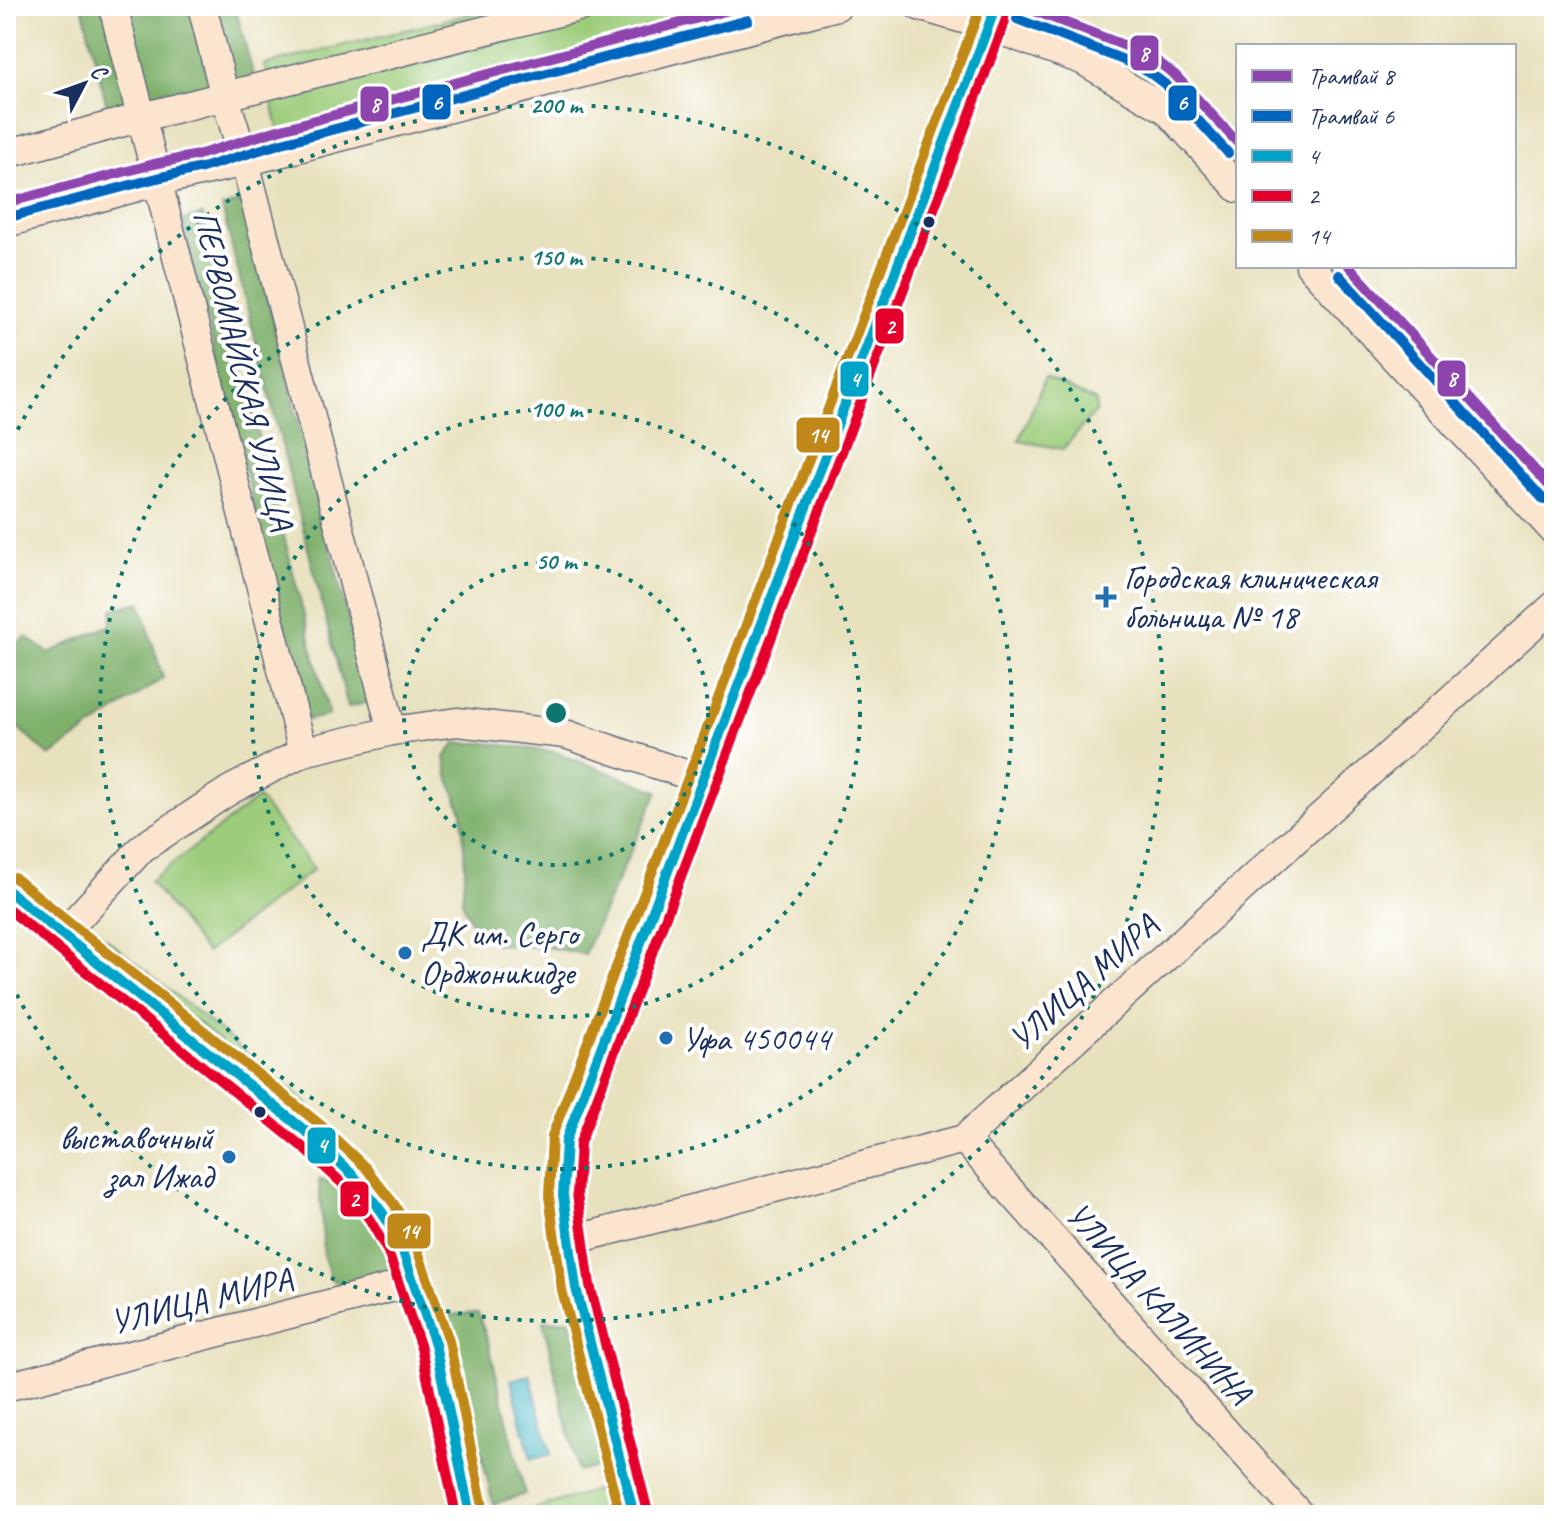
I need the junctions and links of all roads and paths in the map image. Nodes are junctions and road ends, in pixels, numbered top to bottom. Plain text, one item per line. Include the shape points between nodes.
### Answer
1 (113, 6) edge
2 (202, 6) edge
3 (582, 6) edge
4 (837, 6) edge
5 (919, 6) edge
6 (992, 16) edge
7 (225, 97) junction
8 (142, 117) junction
9 (6, 154) edge
10 (245, 162) junction
11 (159, 181) junction
12 (1236, 186) edge
13 (6, 223) edge
14 (1312, 268) edge
15 (1554, 531) edge
16 (1554, 606) edge
17 (392, 731) junction
18 (303, 752) junction
19 (703, 780) junction
20 (6, 889) edge
21 (63, 934) junction
22 (964, 1139) junction
23 (569, 1241) junction
24 (414, 1282) junction
25 (6, 1387) edge
26 (470, 1515) edge
27 (634, 1515) edge
28 (1300, 1515) edge

1 - 8 street, ПЕРВОМАЙСКАЯ УЛИЦА
2 - 7 street, ПЕРВОМАЙСКАЯ УЛИЦА
3 - 7 street
4 - 10 street
5 - 6 street
6 - 12 street via 1167,110
6 - 19 street
7 - 8 street
7 - 10 street, ПЕРВОМАЙСКАЯ УЛИЦА
8 - 9 street
8 - 11 street, ПЕРВОМАЙСКАЯ УЛИЦА
10 - 11 street
10 - 17 street, ПЕРВОМАЙСКАЯ УЛИЦА
11 - 13 street
11 - 18 street, ПЕРВОМАЙСКАЯ УЛИЦА
14 - 15 street
16 - 22 street, УЛИЦА МИРА
17 - 18 street
17 - 19 street via 457,722 565,734
18 - 21 street via 230,790 142,848
19 - 23 street via 566,1140 563,1195
20 - 21 street
21 - 24 street via 354,1176 382,1212
22 - 23 street, УЛИЦА МИРА
22 - 28 street, УЛИЦА КАЛИНИНА
23 - 27 street via 576,1288
24 - 25 street, УЛИЦА МИРА
24 - 26 street via 435,1344

